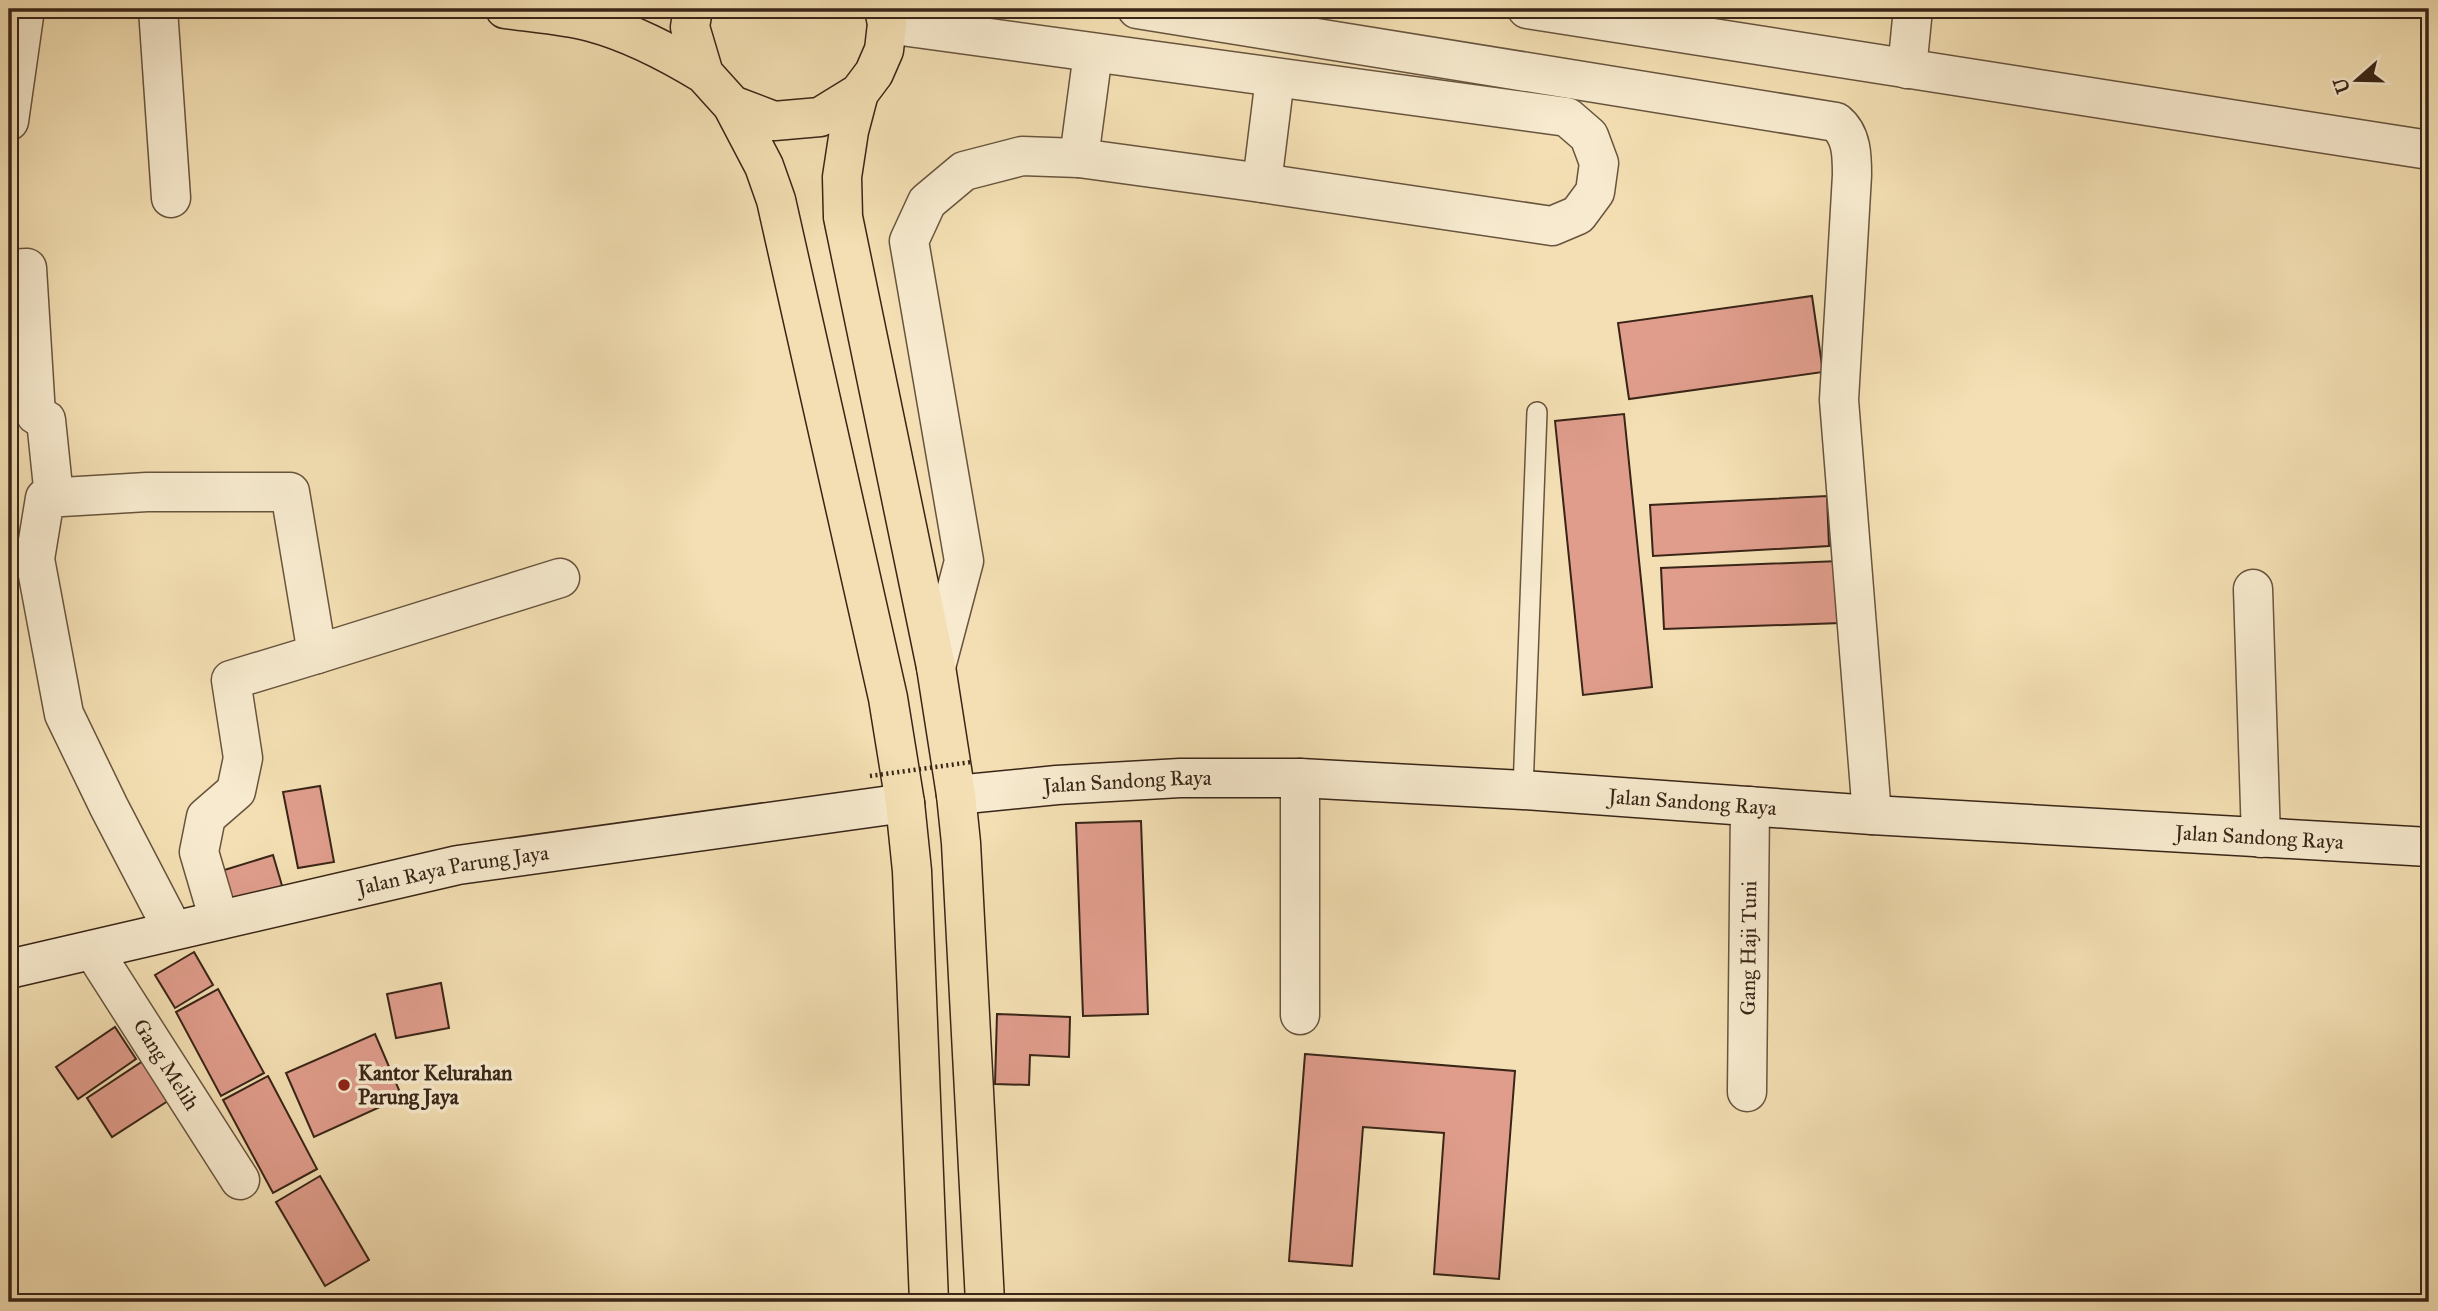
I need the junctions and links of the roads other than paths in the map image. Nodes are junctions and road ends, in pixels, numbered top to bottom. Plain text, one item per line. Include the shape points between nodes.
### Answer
1 (25, 9) edge
2 (158, 9) edge
3 (505, 9) edge
4 (693, 9) edge
5 (1137, 9) edge
6 (1527, 9) edge
7 (1913, 9) edge
8 (886, 17) edge
9 (1093, 53) junction
10 (1907, 69) junction
11 (704, 74) junction
12 (1275, 78) junction
13 (859, 93) junction
14 (732, 105) junction
15 (9, 121) edge
16 (2429, 150) edge
17 (1079, 158) junction
18 (1262, 183) junction
19 (172, 198) dead end
20 (9, 269) edge
21 (1537, 412) dead end
22 (54, 498) junction
23 (560, 579) dead end
24 (2253, 589) dead end
25 (317, 654) junction
26 (936, 667) junction
27 (964, 778) junction
28 (1300, 778) junction
29 (1523, 790) junction
30 (905, 803) junction
31 (1750, 806) junction
32 (1872, 815) junction
33 (2261, 838) junction
34 (2429, 847) edge
35 (219, 920) junction
36 (173, 930) junction
37 (93, 950) junction
38 (9, 969) edge
39 (1300, 1015) dead end
40 (1747, 1092) dead end
41 (240, 1180) dead end
42 (929, 1302) edge
43 (985, 1302) edge

1 - 15 street
2 - 19 street
3 - 11 main road via 590,22 628,34
4 - 11 main road via 690,27
5 - 32 street via 1836,122 1843,128 1852,150 1852,175 1839,400
6 - 10 street
7 - 10 street
8 - 9 street
8 - 13 main road via 884,50
9 - 12 street
9 - 17 street
10 - 16 street
11 - 14 main road
12 - 18 street
12 - 18 street via 1567,117 1589,136 1599,163 1595,192 1578,215 1552,226
13 - 14 main road via 820,117 774,121
13 - 26 main road via 842,177 843,217
14 - 30 main road via 776,200 888,698
17 - 18 street
17 - 26 street via 1021,156 964,171 927,202 909,241 964,561
20 - 22 street via 27,268 36,415 46,420
21 - 29 lane
22 - 25 street via 183,491 290,492
22 - 36 street via 44,498 35,559 64,714
23 - 25 street
24 - 33 street
25 - 35 street via 231,680 243,758 236,791 206,817 199,852
26 - 27 main road
27 - 28 street, Jalan Sandong Raya via 1057,785
27 - 43 main road via 961,843
28 - 29 street, Jalan Sandong Raya
28 - 39 street
29 - 31 street, Jalan Sandong Raya
30 - 35 street, Jalan Raya Parung Jaya via 458,865
30 - 42 main road via 912,871
31 - 32 street, Jalan Sandong Raya
31 - 40 street, Gang Haji Tuni
32 - 33 street, Jalan Sandong Raya
33 - 34 street, Jalan Sandong Raya
35 - 36 street, Jalan Raya Parung Jaya
36 - 37 street, Jalan Raya Parung Jaya
37 - 38 street, Jalan Raya Parung Jaya
37 - 41 street, Gang Melih

